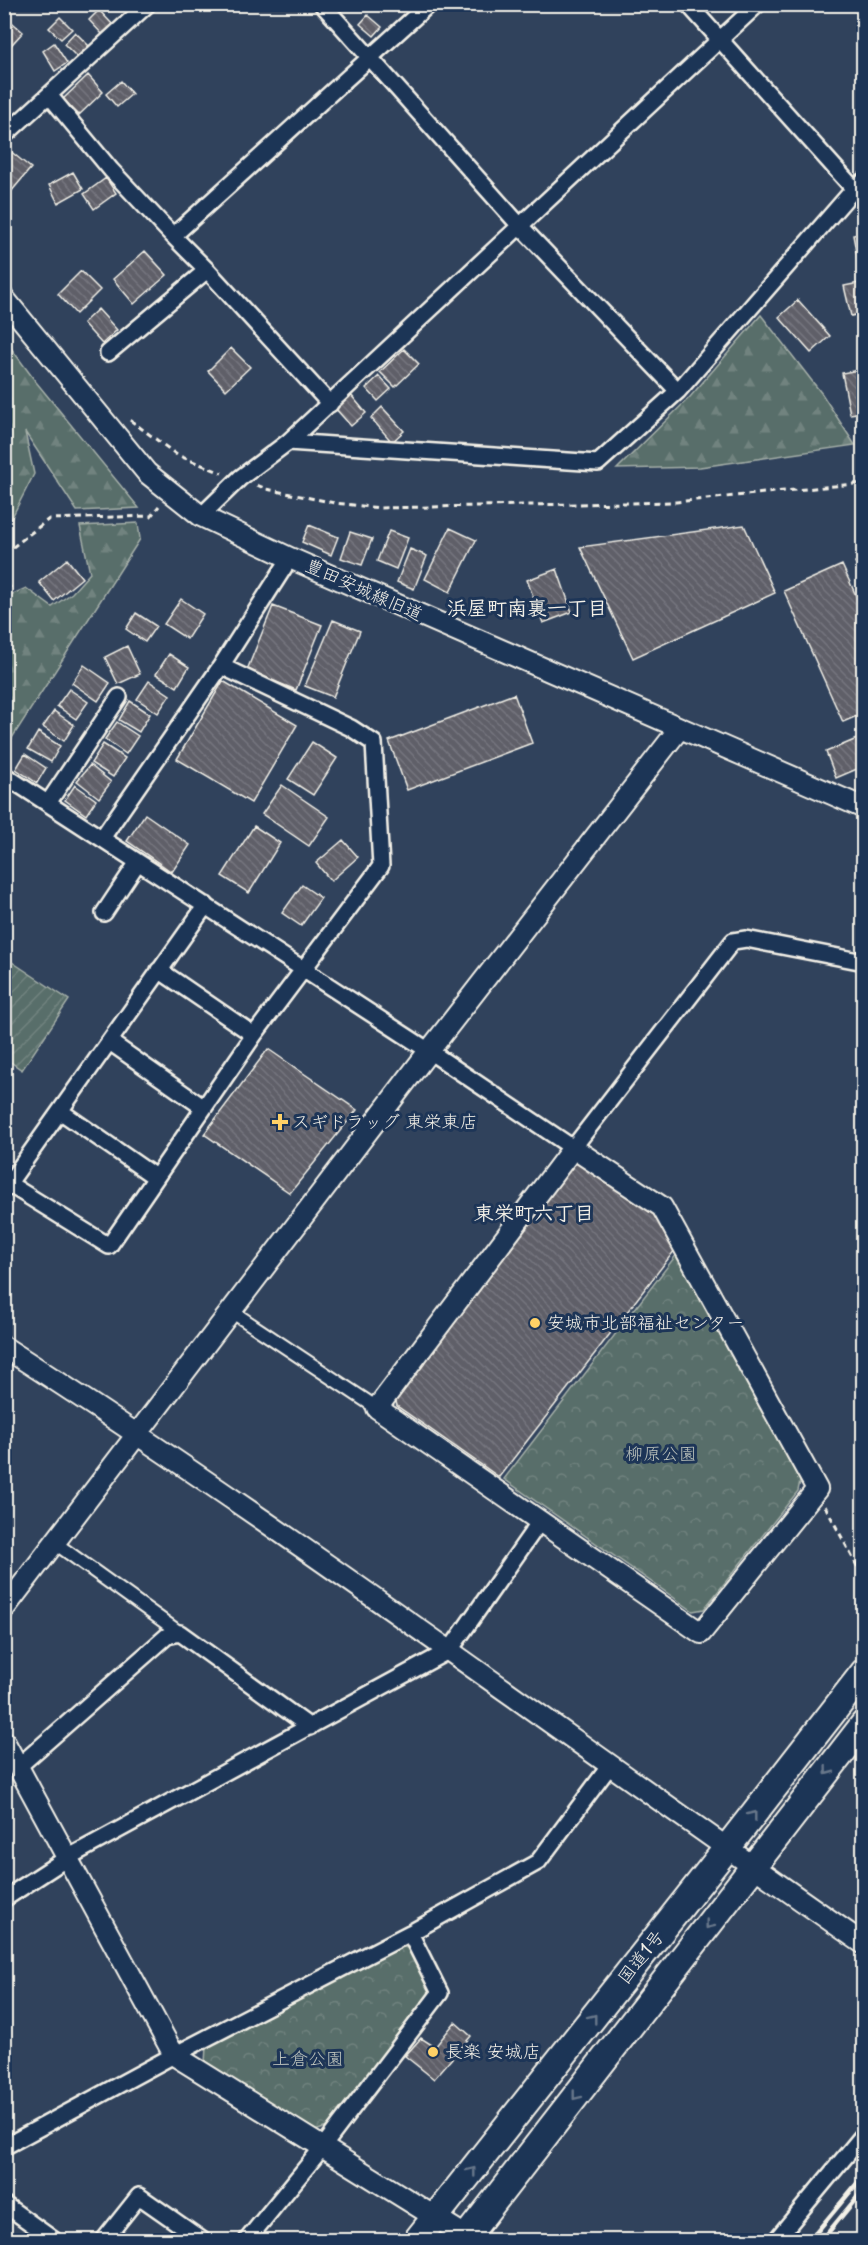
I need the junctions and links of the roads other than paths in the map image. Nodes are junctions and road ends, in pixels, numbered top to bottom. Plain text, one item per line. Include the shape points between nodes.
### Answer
1 (148, 4) edge
2 (322, 4) edge
3 (429, 4) edge
4 (688, 4) edge
5 (758, 4) edge
6 (720, 39) junction
7 (369, 60) junction
8 (49, 95) junction
9 (4, 136) edge
10 (859, 185) edge
11 (521, 227) junction
12 (173, 236) junction
13 (207, 270) junction
14 (4, 298) edge
15 (108, 353) dead end
16 (678, 391) junction
17 (330, 404) junction
18 (288, 442) junction
19 (201, 516) junction
20 (290, 558) junction
21 (221, 666) junction
22 (119, 697) dead end
23 (679, 729) junction
24 (4, 775) edge
25 (48, 803) junction
26 (864, 808) edge
27 (102, 838) junction
28 (138, 862) junction
29 (206, 905) junction
30 (104, 913) dead end
31 (864, 962) edge
32 (159, 970) junction
33 (304, 970) junction
34 (254, 1035) junction
35 (110, 1042) junction
36 (429, 1051) junction
37 (204, 1108) junction
38 (60, 1111) junction
39 (573, 1148) junction
40 (155, 1177) junction
41 (6, 1185) edge
42 (231, 1311) junction
43 (4, 1347) edge
44 (377, 1408) junction
45 (137, 1433) junction
46 (541, 1520) junction
47 (55, 1543) junction
48 (4, 1609) edge
49 (180, 1633) junction
50 (450, 1650) junction
51 (864, 1672) edge
52 (864, 1724) edge
53 (310, 1727) junction
54 (4, 1741) edge
55 (611, 1764) junction
56 (19, 1766) junction
57 (727, 1848) junction
58 (67, 1858) junction
59 (754, 1868) junction
60 (4, 1899) edge
61 (410, 1933) junction
62 (864, 1944) edge
63 (174, 2055) junction
64 (864, 2134) edge
65 (4, 2147) edge
66 (322, 2148) junction
67 (4, 2204) edge
68 (436, 2216) junction
69 (467, 2239) edge
70 (54, 2241) edge
71 (104, 2241) edge
72 (202, 2241) edge
73 (247, 2241) edge
74 (417, 2241) edge
75 (776, 2241) edge

1 - 8 street
2 - 7 street
3 - 7 street
4 - 6 street
5 - 6 street
6 - 10 street
6 - 11 street
7 - 11 street
7 - 12 street
8 - 9 street
8 - 12 street
10 - 16 street
11 - 16 street
11 - 17 street
12 - 13 street
13 - 15 street
13 - 17 street
14 - 19 street, 豊田安城線旧道 via 147,473
16 - 18 street via 598,463
17 - 18 street
18 - 19 street via 240,478
19 - 20 street, 豊田安城線旧道
20 - 21 street
20 - 23 street, 豊田安城線旧道
21 - 27 street
21 - 33 street via 351,728 374,743 381,866
22 - 25 street
23 - 26 street, 豊田安城線旧道
23 - 36 street
24 - 25 street
25 - 27 street
27 - 28 street
28 - 29 street
28 - 30 street
29 - 32 street
29 - 33 street
31 - 39 street via 746,939 733,941
32 - 34 street
32 - 35 street
33 - 34 street
33 - 36 street
34 - 37 street
35 - 37 street
35 - 38 street
36 - 39 street
36 - 42 street
37 - 40 street
38 - 40 street
38 - 41 street
39 - 44 street
39 - 46 street via 662,1207 817,1489 701,1633
40 - 41 street via 109,1246
42 - 44 street
42 - 45 street
43 - 45 street
44 - 46 street
45 - 47 street
45 - 50 street
46 - 50 street
47 - 48 street
47 - 49 street
49 - 53 street
49 - 56 street via 167,1636
50 - 53 street
50 - 55 street
57 -> 51 highway, 国道1号
52 -> 59 highway, 国道1号
53 - 58 street
54 - 56 street
55 - 57 street
55 - 61 street via 538,1862
56 - 58 street
57 - 59 street
68 -> 57 highway, 国道1号
58 - 60 street
58 - 63 street
59 - 62 street
59 -> 69 highway, 国道1号
61 - 63 street
61 - 66 street via 440,1993
63 - 65 street
63 - 66 street
64 - 75 street
66 - 68 street
66 - 73 street
67 - 70 street
68 - 69 street
68 - 74 highway, 国道1号
71 - 72 street via 139,2196

